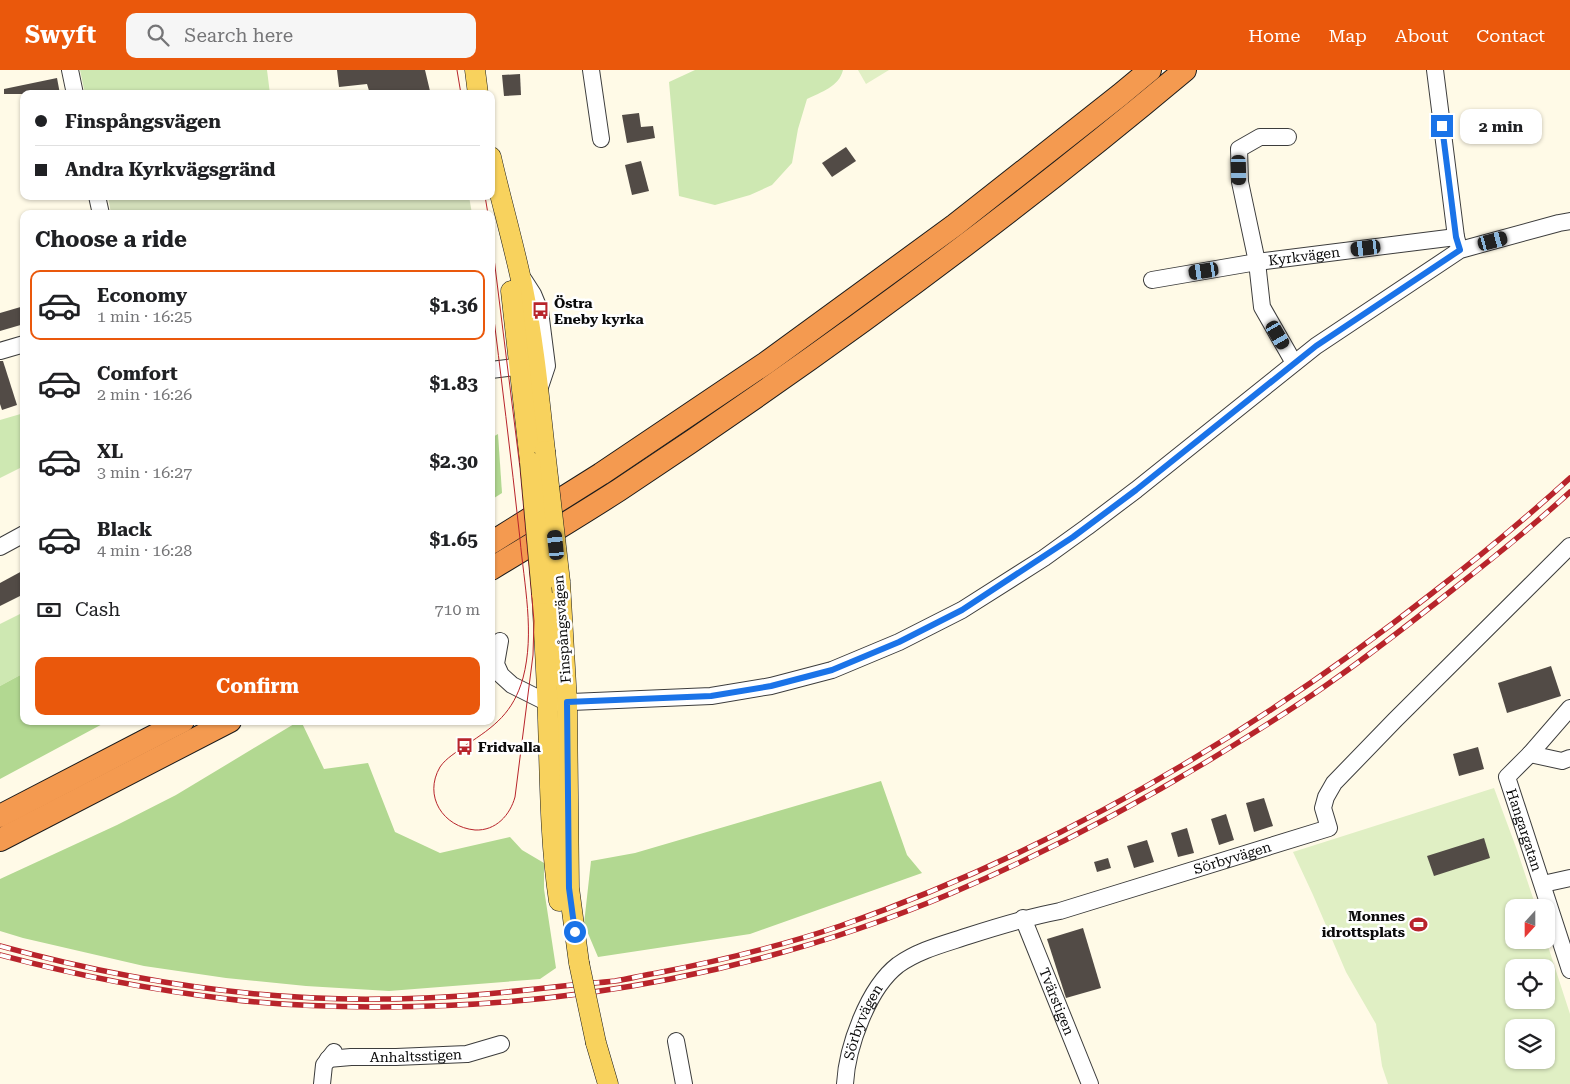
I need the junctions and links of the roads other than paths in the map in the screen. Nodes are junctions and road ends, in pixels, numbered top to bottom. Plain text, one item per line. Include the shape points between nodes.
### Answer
1 (70, 70) edge
2 (475, 70) edge
3 (592, 70) edge
4 (1150, 70) edge
5 (1185, 70) edge
6 (1435, 70) edge
7 (74, 90) edge
8 (478, 90) edge
9 (1288, 136) dead end
10 (601, 139) dead end
11 (495, 174) edge
12 (502, 205) junction
13 (1570, 221) edge
14 (1458, 244) junction
15 (1257, 262) junction
16 (519, 271) junction
17 (1152, 280) dead end
18 (20, 345) edge
19 (0, 351) edge
20 (1294, 363) junction
21 (527, 365) junction
22 (495, 369) edge
23 (539, 392) junction
24 (538, 457) junction
25 (20, 536) edge
26 (495, 540) edge
27 (1570, 546) edge
28 (0, 547) edge
29 (495, 567) edge
30 (500, 641) dead end
31 (557, 702) junction
32 (1570, 708) edge
33 (175, 725) edge
34 (222, 725) edge
35 (1530, 754) junction
36 (1570, 758) edge
37 (0, 816) edge
38 (0, 840) edge
39 (1570, 878) edge
40 (1543, 884) junction
41 (1023, 918) junction
42 (1570, 970) edge
43 (676, 1041) dead end
44 (500, 1044) dead end
45 (592, 1044) junction
46 (322, 1084) edge
47 (598, 1084) edge
48 (608, 1084) edge
49 (684, 1084) edge
50 (844, 1084) edge
51 (1090, 1084) edge

1 - 7 street
2 - 8 main road
3 - 10 street
4 - 26 highway via 955,225 766,363
5 - 29 highway via 968,244 779,382 617,491
6 - 14 street
9 - 15 street via 1260,137 1239,149 1240,182
11 - 12 main road, Finspångsvägen
12 - 16 main road, Finspångsvägen
12 - 21 main road, Finspångsvägen
13 - 14 street
14 - 15 street, Kyrkvägen
14 - 20 street
15 - 17 street, Kyrkvägen
15 - 20 street via 1262,307
16 - 21 main road, Finspångsvägen via 523,288
16 - 23 street via 540,311 546,366
18 - 19 street
20 - 31 street via 1080,532 962,610 899,642 832,670 771,686 711,696
21 - 22 street
21 - 23 main road, Finspångsvägen
21 - 24 main road, Finspångsvägen
23 - 24 main road, Finspångsvägen
24 - 31 main road, Finspångsvägen, bridge via 542,594
24 - 31 main road, Finspångsvägen, bridge via 560,582
25 - 28 street
27 - 41 street, Sörbyvägen via 1334,784 1323,808 1329,828 1060,911
30 - 31 street via 496,664 501,675 512,685
31 - 45 main road, Finspångsvägen, bridge via 575,966
32 - 35 street, Hangargatan
33 - 37 highway
34 - 38 highway
35 - 36 street via 1562,761
35 - 40 street, Hangargatan via 1508,777
39 - 40 street
40 - 42 street, Hangargatan
41 - 50 street, Sörbyvägen via 927,949 897,966 874,994 857,1027
41 - 51 street, Tvärstigen
43 - 49 street
44 - 46 street, Anhaltsstigen via 466,1054 331,1055 324,1065
45 - 47 main road, Finspångsvägen
45 - 48 main road, Finspångsvägen

